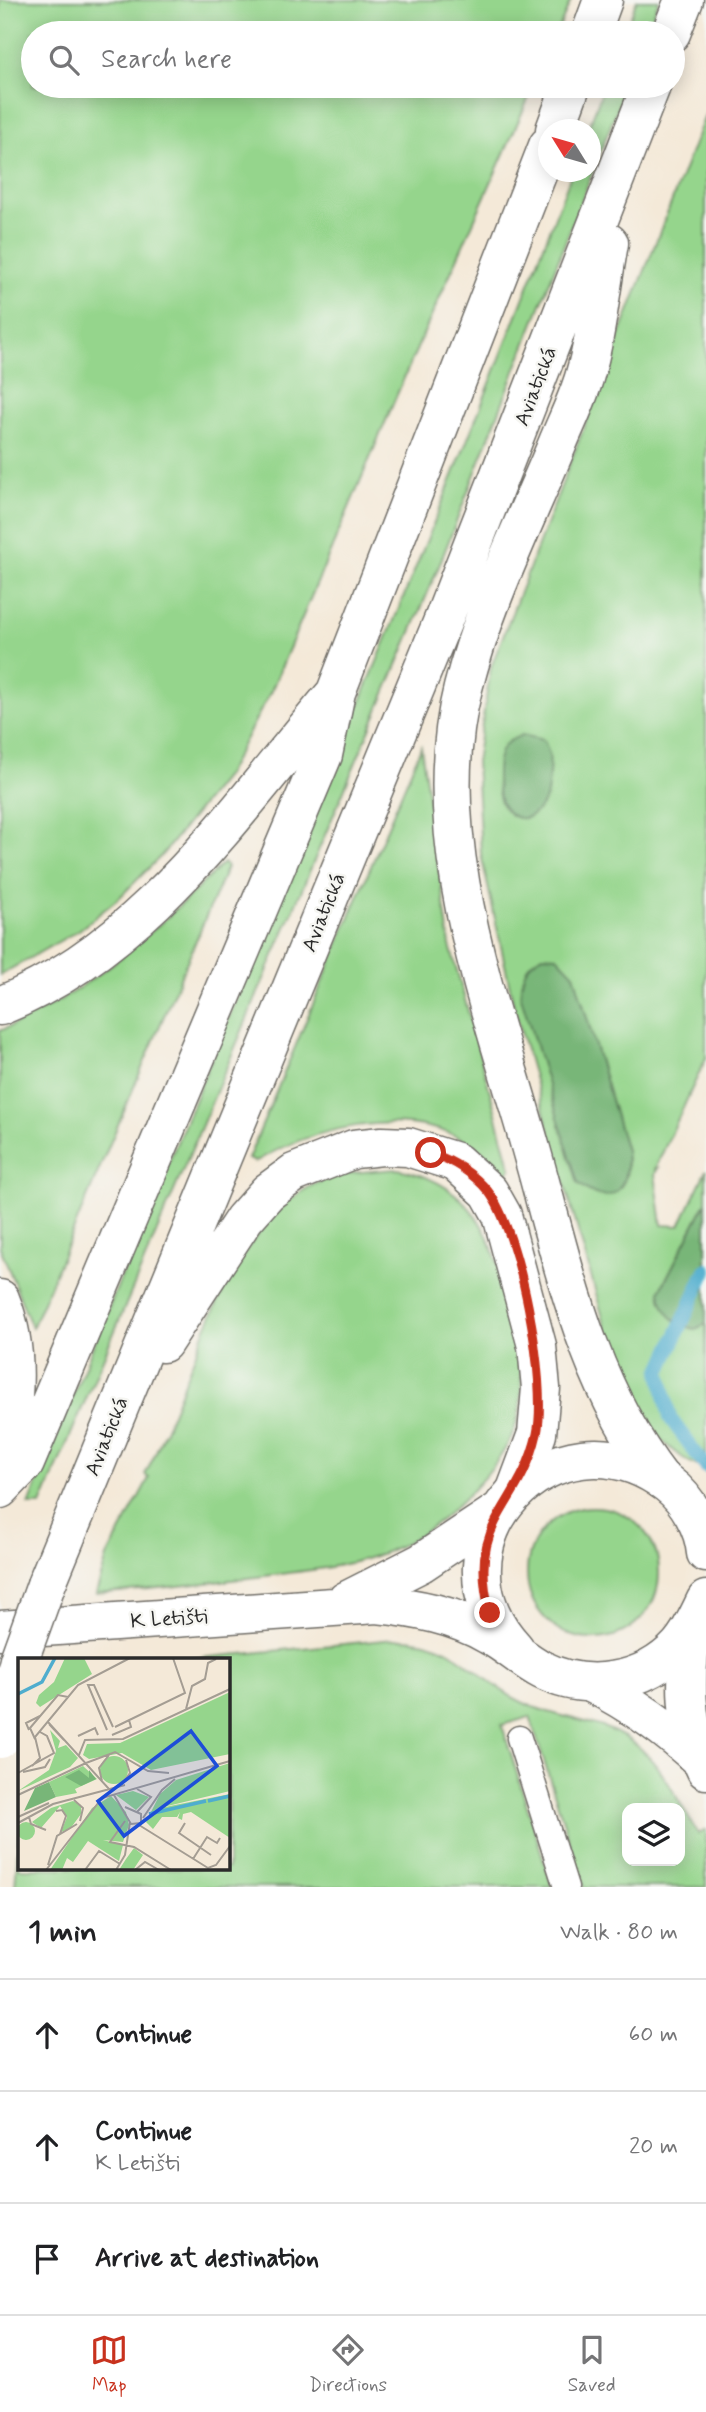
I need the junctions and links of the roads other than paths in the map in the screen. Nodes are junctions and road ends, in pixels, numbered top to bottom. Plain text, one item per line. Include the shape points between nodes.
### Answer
1 (603, 0) edge
2 (684, 0) edge
3 (595, 21) edge
4 (676, 21) edge
5 (567, 98) edge
6 (646, 98) edge
7 (559, 119) edge
8 (626, 152) junction
9 (538, 172) edge
10 (336, 692) junction
11 (0, 1006) edge
12 (0, 1299) edge
13 (113, 1418) junction
14 (0, 1468) edge
15 (680, 1488) edge
16 (0, 1489) edge
17 (507, 1500) junction
18 (706, 1553) edge
19 (338, 1605) junction
20 (703, 1606) edge
21 (0, 1630) edge
22 (521, 1656) junction
23 (20, 1658) edge
24 (18, 1664) edge
25 (590, 1683) junction
26 (519, 1738) dead end
27 (0, 1739) edge
28 (704, 1765) edge
29 (566, 1887) edge

1 - 3 main road
2 - 4 main road
5 - 7 main road
6 - 8 main road, Aviatická
8 - 13 main road, Aviatická via 444,618
8 - 15 main road via 584,377 478,639 462,690 453,743 453,790 455,839 474,948 586,1341 620,1420
9 - 10 main road
10 - 11 main road via 208,846 136,920 97,952
10 - 16 main road via 323,755 25,1463
12 - 14 main road via 15,1387
13 - 17 main road via 244,1219 268,1192 295,1173 354,1149 408,1147 456,1162 489,1192 502,1215 527,1304 541,1388 537,1434
13 - 23 main road, Aviatická, bridge
15 - 17 main road, K Letišti via 639,1466 587,1458 561,1462 537,1473
15 - 18 main road, K Letišti via 699,1525
17 - 19 main road, K Letišti via 421,1563
17 - 22 main road, K Letišti via 485,1548 484,1588 503,1637
19 - 21 main road, K Letišti
19 - 22 main road, K Letišti via 377,1604 441,1615 489,1634
20 - 25 main road, K Letišti via 679,1646 639,1675
20 - 28 main road via 687,1660 686,1694 691,1728
22 - 25 main road, K Letišti via 542,1670
24 - 27 main road, Aviatická, bridge
25 - 28 main road via 631,1703 669,1730
26 - 29 lane

